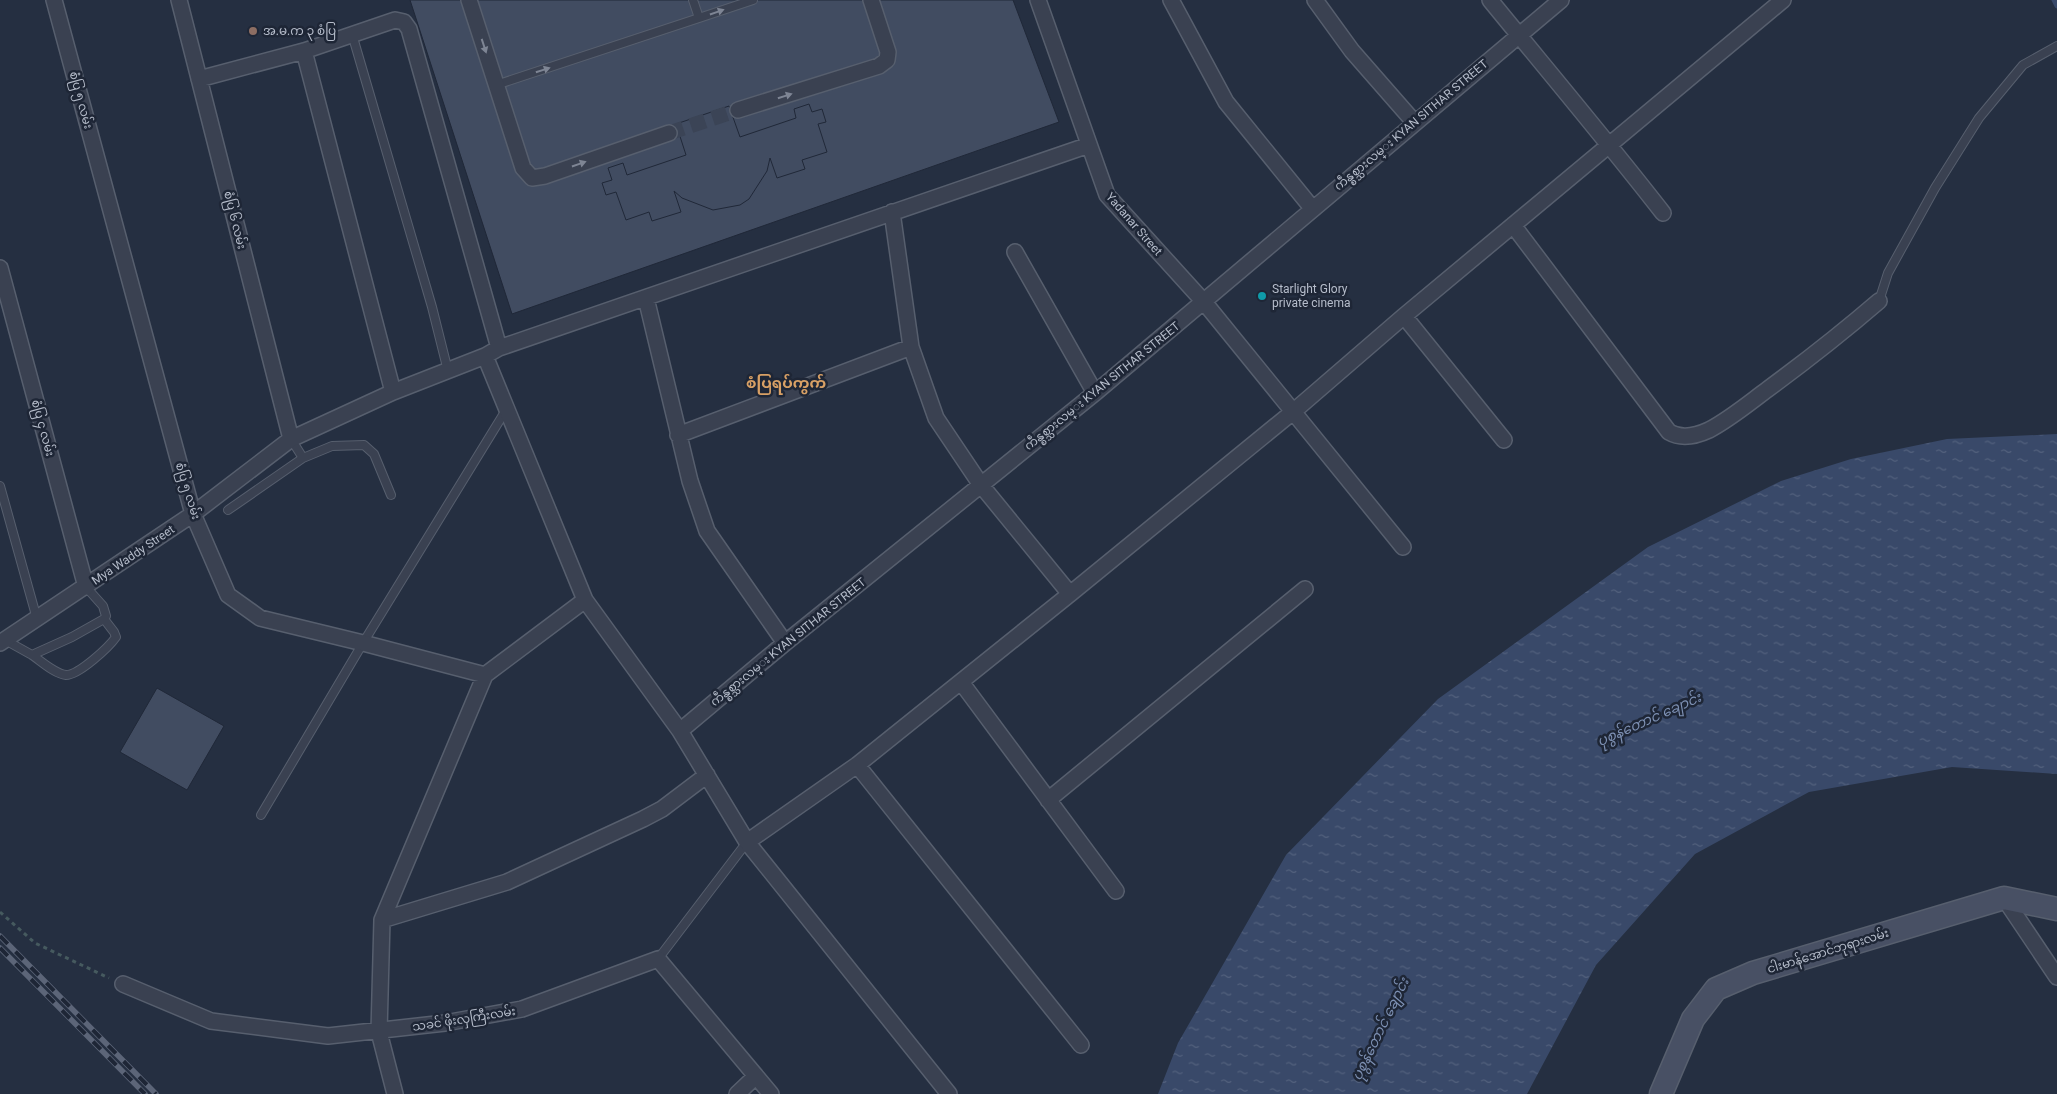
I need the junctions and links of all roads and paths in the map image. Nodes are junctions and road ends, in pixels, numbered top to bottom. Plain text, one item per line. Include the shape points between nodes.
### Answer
1 (54, 0) edge
2 (179, 0) edge
3 (469, 0) edge
4 (693, 0) edge
5 (753, 0) edge
6 (871, 0) edge
7 (1038, 0) edge
8 (1171, 0) edge
9 (1315, 0) edge
10 (1490, 0) edge
11 (1561, 0) edge
12 (1784, 0) edge
13 (699, 18) junction
14 (352, 34) junction
15 (1518, 35) junction
16 (2057, 46) edge
17 (304, 51) junction
18 (199, 79) junction
19 (496, 86) junction
20 (738, 110) tunnel mouth
21 (1415, 123) junction
22 (669, 133) tunnel mouth
23 (1088, 145) junction
24 (1611, 145) junction
25 (1312, 208) junction
26 (892, 212) junction
27 (1663, 214) dead end
28 (1513, 225) junction
29 (1015, 252) dead end
30 (0, 268) edge
31 (646, 298) junction
32 (1204, 302) junction
33 (1879, 302) joint
34 (1404, 316) junction
35 (911, 347) junction
36 (499, 348) junction
37 (485, 356) junction
38 (448, 371) junction
39 (393, 392) junction
40 (1095, 393) junction
41 (506, 410) junction
42 (1294, 411) junction
43 (678, 435) junction
44 (290, 439) junction
45 (1504, 440) dead end
46 (303, 458) junction
47 (981, 485) junction
48 (0, 486) edge
49 (391, 495) dead end
50 (228, 510) dead end
51 (193, 514) junction
52 (1403, 547) dead end
53 (86, 587) junction
54 (1305, 589) dead end
55 (1070, 594) junction
56 (585, 600) junction
57 (37, 619) junction
58 (104, 619) junction
59 (2, 642) edge
60 (363, 643) junction
61 (785, 643) junction
62 (32, 655) junction
63 (484, 675) junction
64 (961, 682) junction
65 (680, 731) junction
66 (857, 765) junction
67 (707, 775) junction
68 (1048, 800) junction
69 (261, 815) dead end
70 (747, 842) junction
71 (1116, 891) dead end
72 (2004, 898) junction
73 (2057, 909) edge
74 (0, 912) edge
75 (382, 920) junction
76 (658, 959) junction
77 (2057, 977) edge
78 (123, 984) joint
79 (379, 1032) junction
80 (1081, 1045) dead end
81 (756, 1076) junction
82 (395, 1094) edge
83 (737, 1094) edge
84 (771, 1094) edge
85 (949, 1094) edge
86 (1661, 1094) edge

1 - 51 street, စံပြ ၅ လမ်း
2 - 18 street, စံပြ ၆ လမ်း
3 -> 19 street
4 - 13 lane
13 -> 5 lane
20 -> 6 street via 880,66 887,60 888,52
7 - 23 street, Yadanar Street
8 - 25 street via 1226,102
9 - 21 street via 1352,51
10 - 15 street
11 - 15 street, ကဵန္စစ္သားလမ္း KYAN SITHAR STREET
12 - 24 street
19 -> 13 lane
14 - 17 street
14 - 36 street via 395,20 404,22 409,29
14 - 38 lane
15 - 21 street, ကဵန္စစ္သားလမ္း KYAN SITHAR STREET
15 - 24 street
16 - 33 lane via 2024,65 1980,118 1935,188 1888,273
17 - 18 street
17 - 39 street
18 - 44 street, စံပြ ၆ လမ်း
19 -> 22 street via 523,168 532,178
21 - 25 street, ကဵန္စစ္သားလမ္း KYAN SITHAR STREET
23 - 26 street, Mya Waddy Street
23 - 32 street, Yadanar Street via 1107,195
24 - 27 street
24 - 28 street
25 - 32 street, ကဵန္စစ္သားလမ္း KYAN SITHAR STREET
26 - 31 street, Mya Waddy Street
26 - 35 street
28 - 33 street via 1669,432 1676,436 1687,437 1708,430 1736,412
28 - 34 street
29 - 40 street
30 - 53 street, စံပြ ၄ လမ်း
31 - 36 street, Mya Waddy Street
31 - 43 street
32 - 40 street, ကဵန္စစ္သားလမ္း KYAN SITHAR STREET
32 - 42 street, Yadanar Street
34 - 42 street
34 - 45 street
35 - 43 street
35 - 47 street via 936,418
36 - 37 street, Mya Waddy Street
37 - 38 street, Mya Waddy Street
37 - 41 street
38 - 39 street, Mya Waddy Street
39 - 44 street, Mya Waddy Street
40 - 47 street, ကဵန္စစ္သားလမ္း KYAN SITHAR STREET
41 - 56 street
41 - 60 lane
42 - 52 street, Yadanar Street
42 - 55 street
43 - 61 street via 706,531
44 - 46 lane
44 - 51 street, Mya Waddy Street
46 - 49 lane via 332,446 364,445 374,454
46 - 50 lane
47 - 55 street
47 - 61 street, ကဵန္စစ္သားလမ္း KYAN SITHAR STREET
48 - 57 lane
51 - 53 street, Mya Waddy Street
51 - 60 street, စံပြ ၅ လမ်း via 228,595 260,618
53 - 57 street, Mya Waddy Street
53 - 58 lane via 103,606
54 - 68 street
55 - 64 street
56 - 63 street
56 - 65 street
57 - 59 street, Mya Waddy Street
58 - 62 lane
58 - 62 lane via 116,637 74,673 58,672
59 - 62 lane
60 - 63 street, စံပြ ၅ လမ်း
60 - 69 lane
61 - 65 street, ကဵန္စစ္သားလမ္း KYAN SITHAR STREET
63 - 75 street
64 - 66 street
64 - 68 street
65 - 67 street
66 - 70 street
66 - 80 street
67 - 70 street
67 - 75 street via 662,809 516,878
68 - 71 street
70 - 76 lane
70 - 85 street
72 - 73 street, ငါးမာန်အောင်ဘုရားလမ်း
72 - 77 street
72 - 86 street, ငါးမာန်အောင်ဘုရားလမ်း via 1753,973 1716,989 1694,1018
74 - 78 path via 35,943
75 - 79 street
76 - 79 street, သခင် ဖိုးလှကြီးလမ်း via 522,1009 445,1024
76 - 81 street
78 - 79 street, သခင် ဖိုးလှကြီးလမ်း via 212,1020 328,1036
79 - 82 street
81 - 83 street
81 - 84 street

